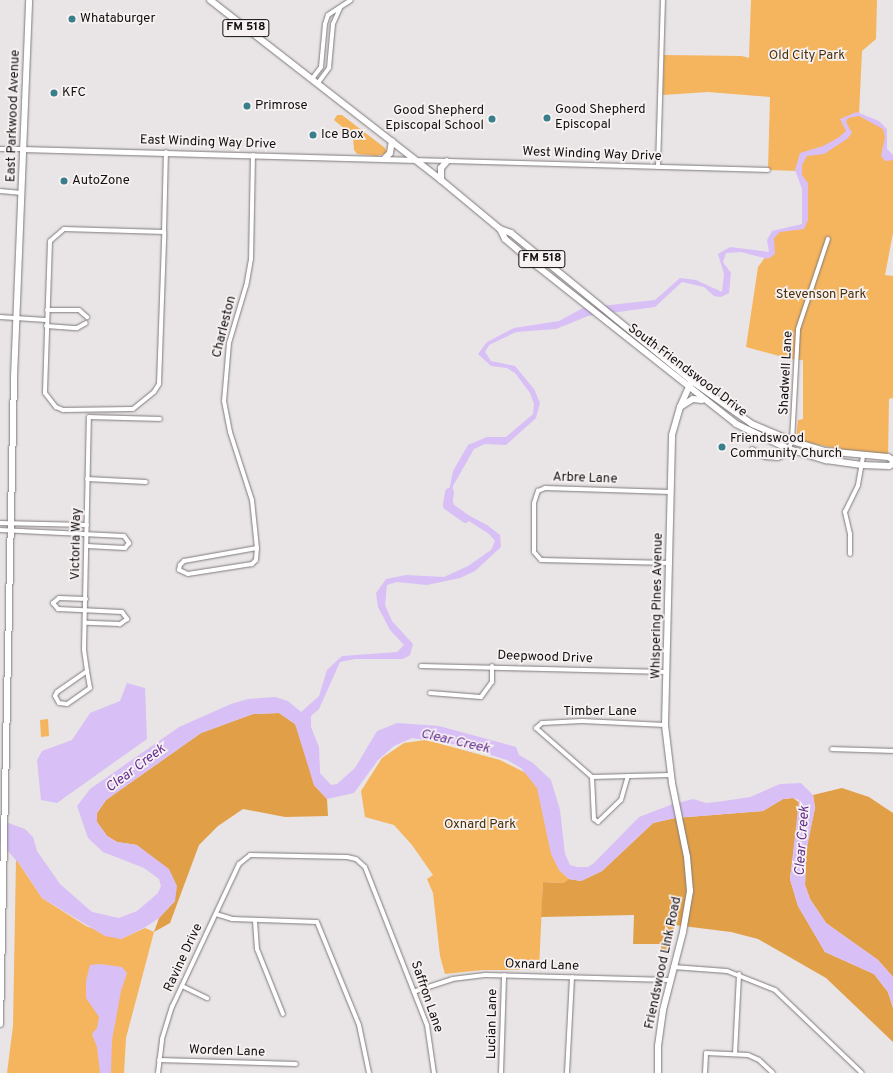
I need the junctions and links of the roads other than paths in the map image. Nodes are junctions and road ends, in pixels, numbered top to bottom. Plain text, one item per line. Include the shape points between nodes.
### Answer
1 (29, 0) edge
2 (210, 0) edge
3 (351, 0) edge
4 (663, 0) edge
5 (341, 8) junction
6 (324, 47) junction
7 (331, 48) junction
8 (312, 79) junction
9 (318, 83) junction
10 (392, 141) junction
11 (0, 149) edge
12 (24, 150) junction
13 (166, 152) junction
14 (253, 155) junction
15 (384, 158) junction
16 (415, 160) junction
17 (447, 161) junction
18 (658, 167) junction
19 (768, 170) dead end
20 (441, 180) junction
21 (2, 191) edge
22 (22, 193) junction
23 (500, 229) junction
24 (164, 232) junction
25 (828, 239) dead end
26 (47, 310) junction
27 (0, 317) edge
28 (87, 317) dead end
29 (17, 318) junction
30 (46, 320) junction
31 (86, 323) dead end
32 (46, 326) junction
33 (692, 381) junction
34 (687, 387) junction
35 (704, 400) junction
36 (680, 407) junction
37 (160, 419) dead end
38 (792, 441) junction
39 (752, 449) dead end
40 (789, 449) junction
41 (863, 456) junction
42 (893, 460) edge
43 (893, 464) edge
44 (862, 465) junction
45 (87, 480) junction
46 (146, 482) dead end
47 (671, 492) junction
48 (0, 523) edge
49 (10, 523) junction
50 (88, 525) junction
51 (0, 530) edge
52 (10, 530) junction
53 (88, 533) junction
54 (87, 546) junction
55 (257, 548) junction
56 (850, 554) dead end
57 (670, 563) junction
58 (86, 598) junction
59 (86, 610) junction
60 (86, 623) junction
61 (421, 666) dead end
62 (492, 666) junction
63 (87, 671) junction
64 (668, 672) junction
65 (430, 693) dead end
66 (665, 725) junction
67 (832, 748) dead end
68 (893, 751) edge
69 (670, 775) junction
70 (628, 776) junction
71 (592, 777) junction
72 (682, 834) joint
73 (244, 856) joint
74 (216, 914) junction
75 (255, 921) junction
76 (673, 967) junction
77 (739, 974) junction
78 (504, 975) junction
79 (572, 977) junction
80 (669, 980) junction
81 (182, 986) junction
82 (416, 991) junction
83 (207, 998) dead end
84 (284, 1014) dead end
85 (0, 1024) edge
86 (735, 1054) junction
87 (159, 1060) junction
88 (296, 1064) dead end
89 (158, 1073) edge
90 (369, 1073) edge
91 (434, 1073) edge
92 (501, 1073) edge
93 (567, 1073) edge
94 (658, 1073) edge
95 (705, 1073) edge
96 (773, 1073) edge
97 (862, 1073) edge

1 - 12 main road, East Parkwood Avenue
2 - 8 main road, South Friendswood Drive / FM 518
3 - 5 street
4 - 18 street
5 - 6 street via 328,15
5 - 7 street via 332,24
6 - 7 street
6 - 8 street via 321,67
7 - 9 street via 329,68
8 - 9 main road, South Friendswood Drive / FM 518
9 - 10 main road, South Friendswood Drive / FM 518
10 - 15 main road via 390,153
10 - 16 main road, South Friendswood Drive / FM 518
11 - 12 street, East Winding Way Drive
12 - 13 street, East Winding Way Drive
12 - 22 main road, East Parkwood Avenue
13 - 14 street, East Winding Way Drive
13 - 24 street
14 - 15 street, East Winding Way Drive
14 - 55 street, Charleston via 251,259 229,344 224,401 230,432 252,500
15 - 16 street, East Winding Way Drive
16 - 17 street, West Winding Way Drive
16 - 20 main road, South Friendswood Drive / FM 518
17 - 18 street, West Winding Way Drive
17 - 20 main road via 441,168
18 - 19 street, West Winding Way Drive
20 - 23 main road, South Friendswood Drive / FM 518
21 - 22 street
22 - 29 main road, East Parkwood Avenue
23 - 33 main road, South Friendswood Drive / FM 518 via 511,233
23 - 34 main road, South Friendswood Drive / FM 518 via 505,239
24 - 26 street via 64,229 48,246
24 - 32 street via 159,384 154,392 133,409 63,410 56,407 45,393
25 - 38 street, Shadwell Lane via 798,329
26 - 28 street via 79,310
26 - 30 street
27 - 29 street
29 - 30 street
29 - 49 main road, East Parkwood Avenue
30 - 32 street
31 - 32 street via 77,328
33 - 34 main road, Whispering Pines Avenue
33 - 38 main road, South Friendswood Drive / FM 518 via 752,424
34 - 35 main road, South Friendswood Drive / FM 518
34 - 36 main road, Whispering Pines Avenue
35 - 36 main road via 693,399
35 - 40 main road, South Friendswood Drive / FM 518 via 741,426
36 - 47 main road, Whispering Pines Avenue via 672,435
37 - 45 street, Victoria Way via 89,417
38 - 40 street, Shadwell Lane
38 - 41 main road, South Friendswood Drive / FM 518 via 824,451
39 - 40 street via 770,458 782,457
40 - 44 main road, South Friendswood Drive / FM 518 via 826,460
41 - 42 main road, South Friendswood Drive / FM 518 via 888,457
41 - 44 street
43 - 44 main road, South Friendswood Drive / FM 518
44 - 56 street via 858,485 845,512 850,534
45 - 46 street
45 - 50 street, Victoria Way
47 - 57 main road, Whispering Pines Avenue
47 - 57 street, Arbre Lane via 545,488 534,496 534,552 541,560
48 - 49 street
49 - 50 street
49 - 52 main road, East Parkwood Avenue
50 - 53 street, Victoria Way
51 - 52 street
52 - 53 street
52 - 85 main road, East Parkwood Avenue
53 - 54 street, Victoria Way
53 - 54 street via 124,536 129,543 125,548
54 - 58 street, Victoria Way
55 - 55 street, Charleston via 256,560 252,564 188,574 179,570 184,561
57 - 64 main road, Whispering Pines Avenue
58 - 59 street, Victoria Way
58 - 59 street via 59,598 53,603 58,609
59 - 60 street, Victoria Way
59 - 60 street via 122,612 127,619 120,624
60 - 63 street, Victoria Way via 84,649
61 - 62 street, Deepwood Drive
62 - 64 street, Deepwood Drive
62 - 65 street via 492,682 481,697
63 - 63 street, Victoria Way via 90,688 67,704 59,703 55,696 57,692
64 - 66 main road, Whispering Pines Avenue
66 - 69 main road, Whispering Pines Avenue
66 - 71 street, Timber Lane via 582,720 542,723 536,728
67 - 68 street
69 - 70 street
69 - 72 main road, Whispering Pines Avenue
70 - 71 street
70 - 71 street via 621,800 598,822 594,820
72 - 76 main road, Friendswood Link Road via 689,869 688,905
73 - 74 street, Ravine Drive
73 - 82 street, Saffron Lane via 325,856 356,859 365,867
74 - 75 street via 232,919
74 - 81 street, Ravine Drive
75 - 84 street via 257,949
75 - 90 street via 317,922 365,1044
76 - 77 street via 711,968
76 - 80 main road, Friendswood Link Road
77 - 86 street
77 - 97 street via 789,1000
78 - 79 street, Oxnard Lane
78 - 82 street, Oxnard Lane via 452,979
78 - 92 street, Lucian Lane
79 - 80 street, Oxnard Lane
79 - 93 street
80 - 94 main road, Friendswood Link Road via 658,1046
81 - 83 street
81 - 87 street, Ravine Drive via 168,1018
82 - 91 street, Saffron Lane via 428,1025
86 - 95 street via 706,1053
86 - 96 street via 759,1060
87 - 88 street, Worden Lane
87 - 89 street, Ravine Drive

